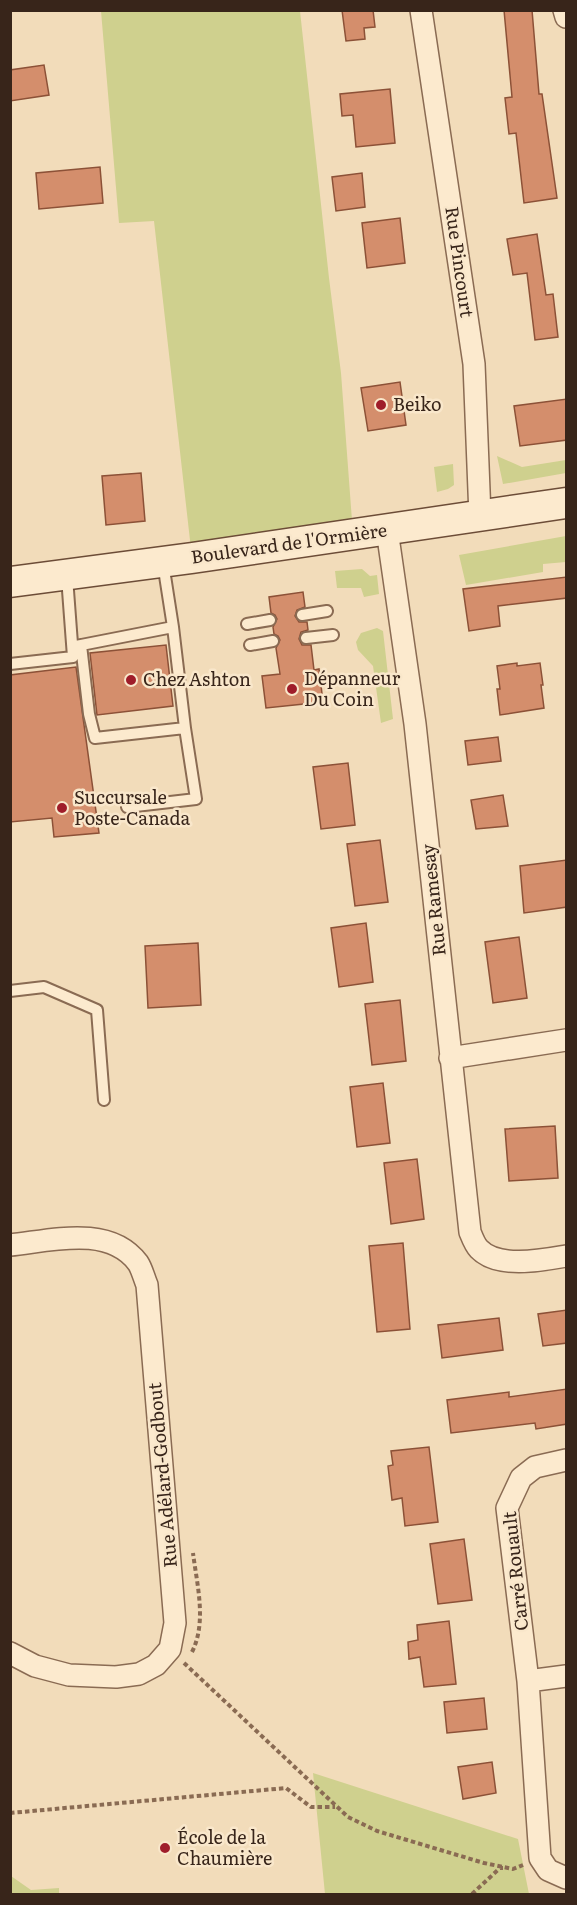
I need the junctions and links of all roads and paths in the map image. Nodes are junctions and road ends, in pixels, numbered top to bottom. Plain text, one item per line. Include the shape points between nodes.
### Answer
1 (421, 10) edge
2 (564, 10) edge
3 (567, 17) edge
4 (567, 503) edge
5 (480, 516) junction
6 (387, 530) junction
7 (163, 562) junction
8 (67, 575) junction
9 (10, 582) edge
10 (327, 611) dead end
11 (302, 615) dead end
12 (270, 620) dead end
13 (247, 624) dead end
14 (173, 627) junction
15 (333, 635) dead end
16 (306, 638) dead end
17 (273, 641) dead end
18 (77, 645) junction
19 (250, 645) dead end
20 (10, 664) edge
21 (185, 728) junction
22 (127, 807) dead end
23 (10, 991) edge
24 (567, 1040) edge
25 (450, 1058) junction
26 (104, 1100) dead end
27 (10, 1245) edge
28 (567, 1256) edge
29 (567, 1460) edge
30 (192, 1548) dead end
31 (10, 1653) edge
32 (567, 1676) edge
33 (528, 1681) junction
34 (336, 1807) junction
35 (10, 1813) edge
36 (513, 1869) junction
37 (552, 1869) edge
38 (472, 1894) edge

1 - 5 street, Rue Pincourt via 474,364
2 - 3 street
4 - 5 main road, Boulevard de l'Ormière
5 - 6 main road, Boulevard de l'Ormière
6 - 7 main road, Boulevard de l'Ormière
6 - 25 street, Rue Ramesay via 415,724
7 - 8 main road, Boulevard de l'Ormière
7 - 14 lane
8 - 9 main road, Boulevard de l'Ormière
8 - 18 lane
10 - 11 lane
12 - 13 lane
14 - 18 lane
14 - 21 lane
15 - 16 lane
17 - 19 lane
18 - 20 lane via 73,657
18 - 21 lane via 95,738
21 - 22 lane via 196,799
23 - 26 lane via 44,987 97,1010
24 - 25 street
25 - 28 street, Rue Ramesay via 470,1232 479,1250 496,1259 519,1262
27 - 31 street, Rue Adélard-Godbout via 81,1237 123,1249 138,1264 147,1285 175,1623 170,1649 156,1665 139,1674 69,1675 35,1666
29 - 33 street, Carré Rouault via 535,1467 521,1478 507,1508
30 - 34 path via 201,1620 199,1637 184,1663
32 - 33 street
33 - 37 street, Carré Rouault
34 - 35 path via 311,1807 286,1788
34 - 36 path via 377,1831
36 - 37 path
36 - 38 path via 500,1868

